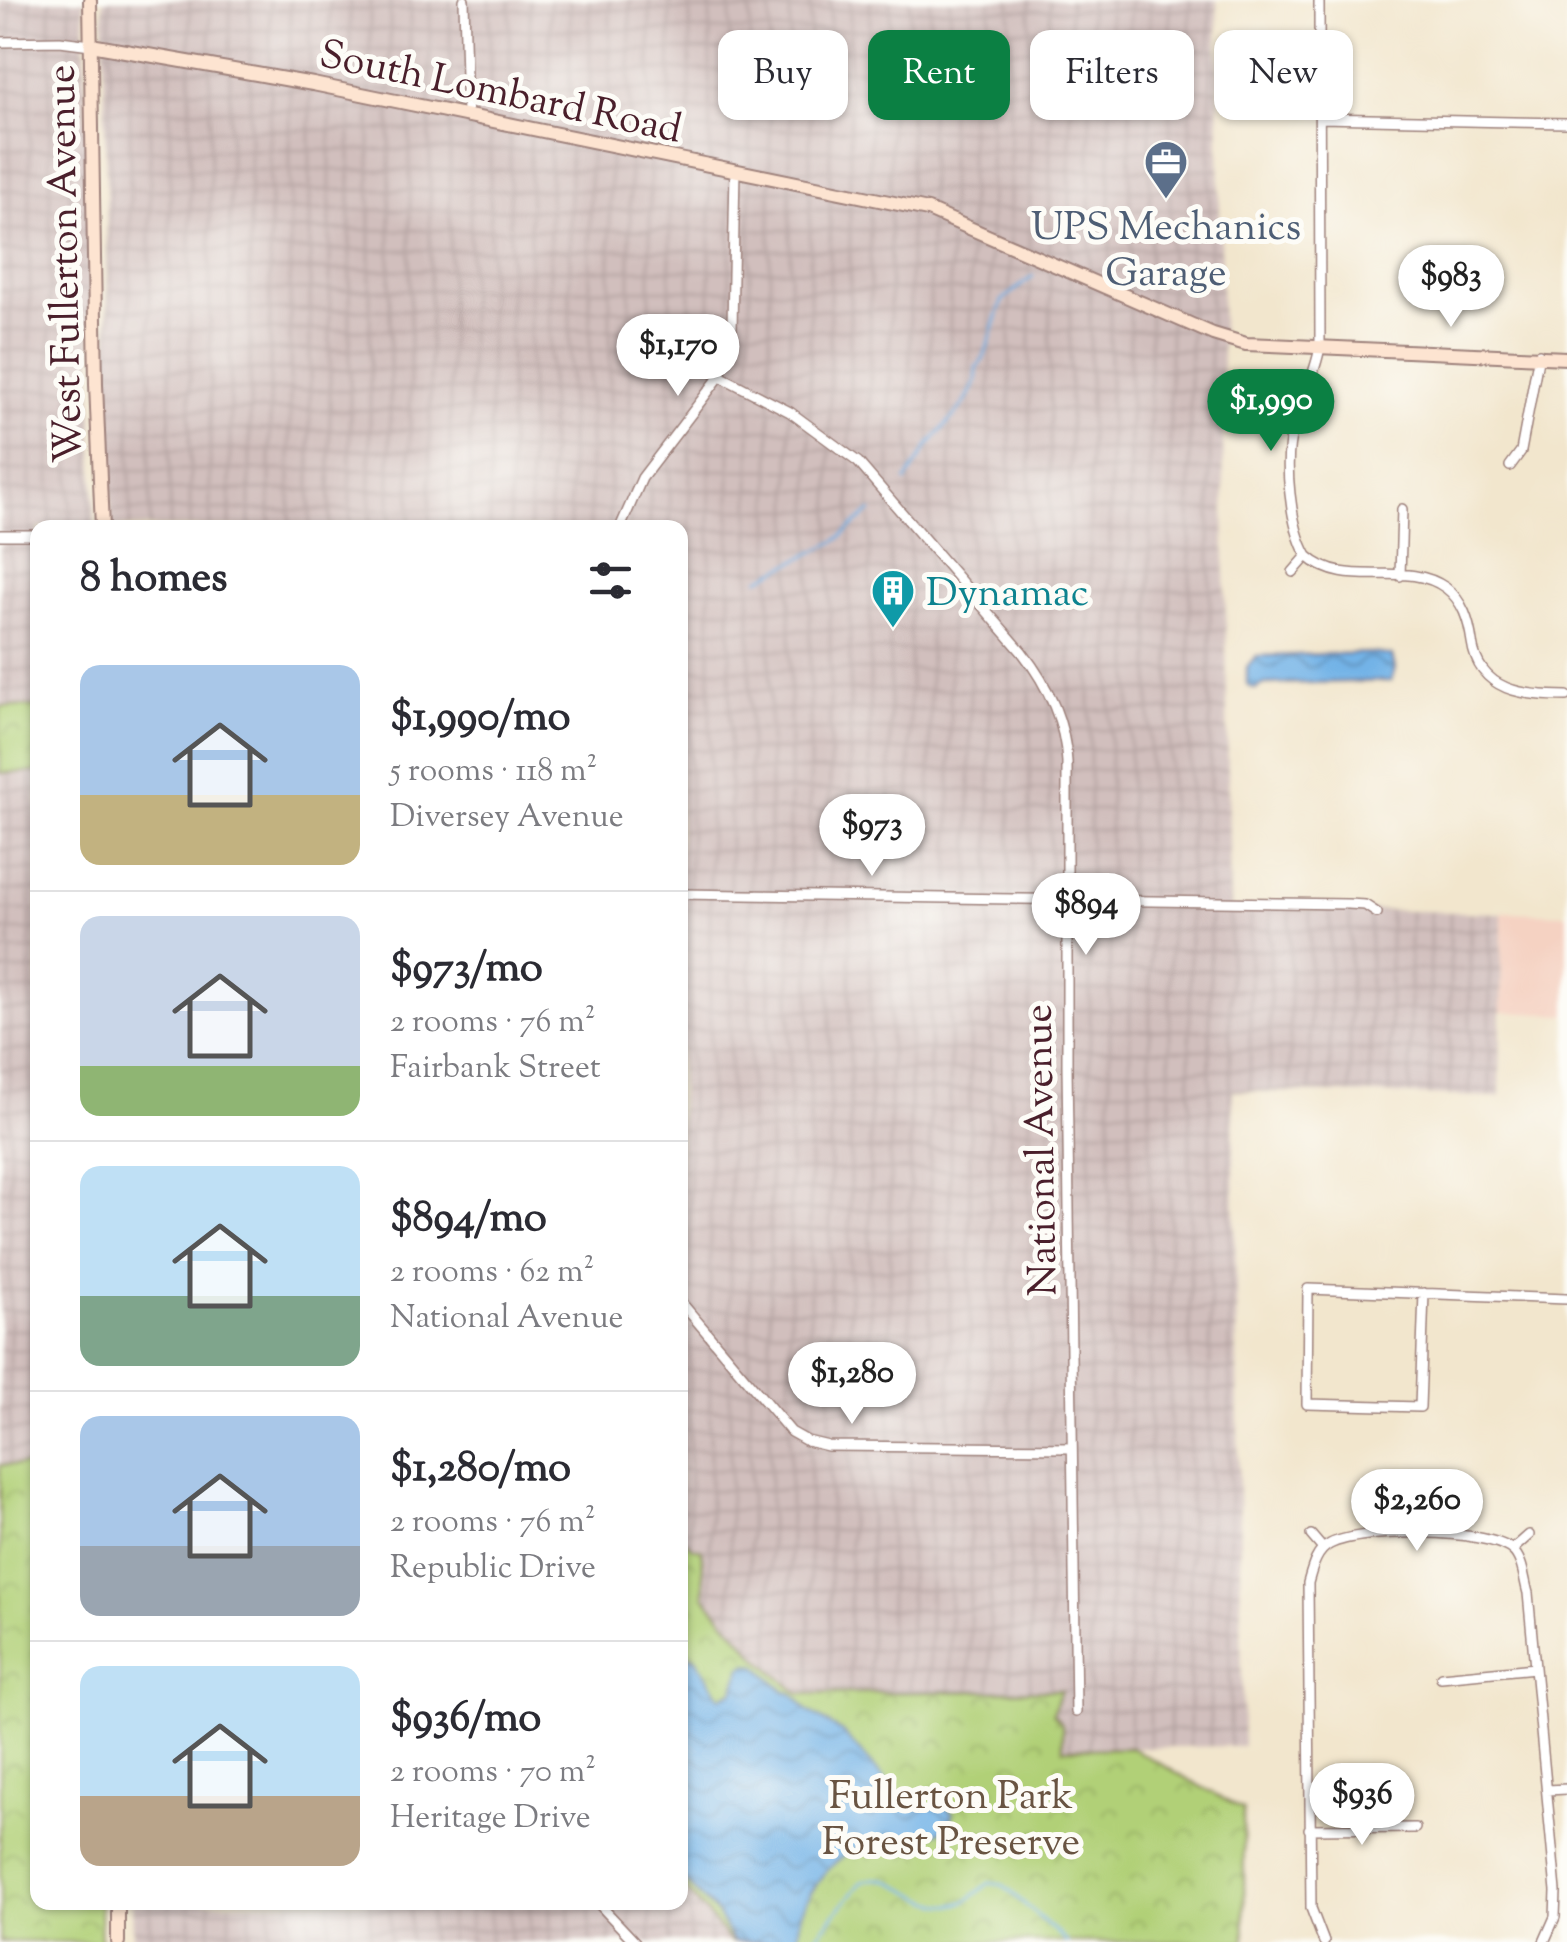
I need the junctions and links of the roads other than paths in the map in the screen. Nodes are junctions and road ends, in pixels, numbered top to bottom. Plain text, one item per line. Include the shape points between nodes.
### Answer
1 (90, 0) edge
2 (464, 0) edge
3 (1320, 0) edge
4 (1320, 30) edge
5 (0, 42) edge
6 (91, 45) junction
7 (467, 116) junction
8 (1353, 119) edge
9 (1321, 120) edge
10 (1567, 123) edge
11 (735, 170) junction
12 (1325, 347) junction
13 (1539, 354) junction
14 (1567, 358) edge
15 (720, 376) junction
16 (1510, 466) dead end
17 (1402, 509) dead end
18 (102, 520) edge
19 (624, 520) edge
20 (0, 535) edge
21 (30, 536) edge
22 (1307, 556) junction
23 (1294, 572) dead end
24 (1400, 576) junction
25 (1567, 696) edge
26 (688, 894) edge
27 (1066, 899) junction
28 (1376, 913) dead end
29 (1424, 1294) junction
30 (1567, 1299) edge
31 (688, 1310) edge
32 (1071, 1448) junction
33 (1310, 1535) dead end
34 (1529, 1535) dead end
35 (1323, 1549) junction
36 (1512, 1550) junction
37 (1535, 1668) junction
38 (1441, 1677) dead end
39 (1076, 1712) dead end
40 (1567, 1788) edge
41 (1547, 1790) junction
42 (1415, 1828) dead end
43 (1309, 1829) junction
44 (118, 1910) edge
45 (605, 1910) edge
46 (118, 1942) edge
47 (635, 1942) edge
48 (1324, 1942) edge
49 (1544, 1942) edge

1 - 6 street, West Fullerton Avenue
2 - 7 street
3 - 4 street
5 - 6 street, South Lombard Road
6 - 7 street, South Lombard Road
6 - 18 street, West Fullerton Avenue
7 - 11 street, South Lombard Road
8 - 10 street
9 - 12 street
11 - 12 street, South Lombard Road via 928,210 1246,344
11 - 15 street via 732,328
12 - 13 street, South Lombard Road
12 - 22 street via 1290,444 1292,524
13 - 14 street, South Lombard Road
13 - 16 street via 1520,452
15 - 19 street via 642,478
15 - 27 street, National Avenue via 813,426 858,462 1041,676 1066,750
17 - 24 street
20 - 21 street
22 - 23 street
22 - 24 street via 1342,574
24 - 25 street via 1426,578 1452,593 1491,680 1518,694
26 - 27 street
27 - 28 street via 1348,904
27 - 32 street, National Avenue
29 - 29 street via 1308,1289 1307,1404 1420,1407
29 - 30 street
31 - 32 street via 791,1432 807,1441
32 - 39 street, National Avenue
33 - 35 street
34 - 36 street
35 - 36 street via 1370,1534 1476,1536
35 - 43 street via 1306,1606
36 - 37 street via 1528,1593
37 - 38 street
37 - 41 street
40 - 41 street
41 - 49 street via 1556,1904
42 - 43 street
43 - 48 street via 1310,1908
44 - 46 street
45 - 47 street

